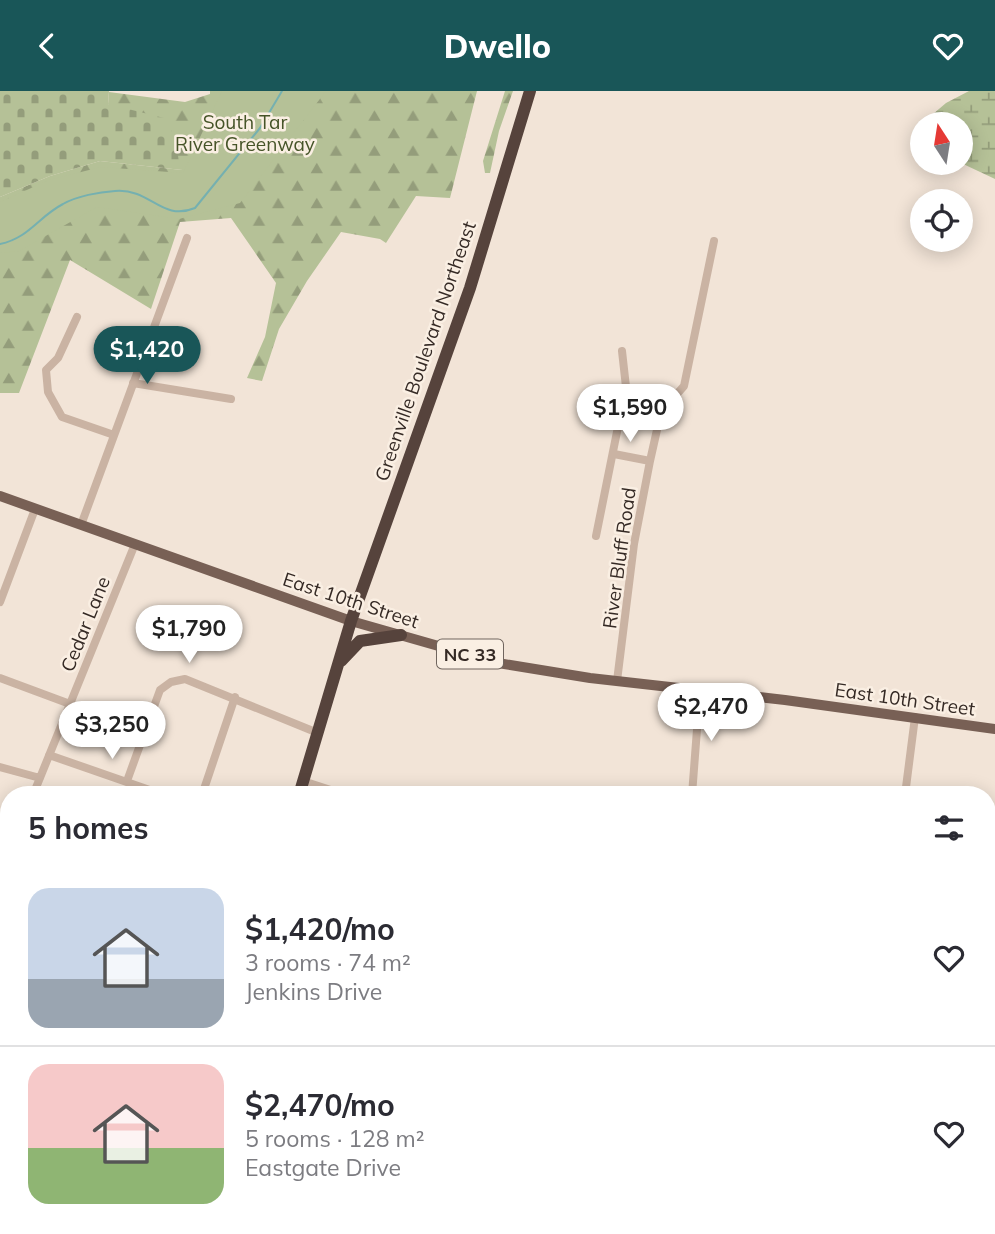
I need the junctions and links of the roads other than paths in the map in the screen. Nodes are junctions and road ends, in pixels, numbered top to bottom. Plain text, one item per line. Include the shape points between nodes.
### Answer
1 (530, 91) edge
2 (187, 237) dead end
3 (714, 241) dead end
4 (77, 317) dead end
5 (622, 351) dead end
6 (133, 383) junction
7 (231, 399) dead end
8 (114, 435) junction
9 (614, 454) junction
10 (650, 461) junction
11 (0, 496) edge
12 (35, 509) junction
13 (81, 525) junction
14 (596, 536) dead end
15 (135, 544) junction
16 (1, 597) edge
17 (351, 621) junction
18 (401, 635) junction
19 (338, 663) junction
20 (0, 678) edge
21 (617, 681) junction
22 (700, 690) junction
23 (235, 697) junction
24 (70, 704) junction
25 (915, 717) junction
26 (995, 729) edge
27 (318, 733) junction
28 (50, 755) junction
29 (0, 768) edge
30 (40, 778) junction
31 (127, 781) junction
32 (303, 781) junction
33 (37, 786) edge
34 (140, 786) edge
35 (205, 786) edge
36 (302, 786) edge
37 (318, 786) edge
38 (693, 786) edge
39 (906, 786) edge

1 - 17 highway, Greenville Boulevard Northeast via 443,370
2 - 6 street
3 - 10 street, River Bluff Road via 684,386 661,412
4 - 8 street via 58,358 46,370 48,392 62,417
5 - 9 street via 626,387
6 - 7 street
6 - 8 street
8 - 13 street
9 - 10 street
9 - 14 street
10 - 21 street, River Bluff Road via 634,544
11 - 12 main road, East 10th Street
12 - 13 main road, East 10th Street
12 - 16 street
13 - 15 main road, East 10th Street
15 - 17 main road, East 10th Street
15 - 24 street, Cedar Lane
17 - 18 main road, East 10th Street / NC 33
17 - 19 highway, Greenville Boulevard Northeast
18 - 19 highway via 360,641
18 - 21 main road, East 10th Street / NC 33 via 498,663
19 - 27 highway, Greenville Boulevard Northeast
20 - 24 street
21 - 22 main road, East 10th Street / NC 33
22 - 25 main road, East 10th Street / NC 33
22 - 38 street
23 - 27 street
23 - 31 street via 185,679 160,690
23 - 35 street
24 - 28 street, Cedar Lane
25 - 26 main road, East 10th Street / NC 33
25 - 39 street
27 - 32 highway, Greenville Boulevard Northeast
28 - 30 street, Cedar Lane
28 - 31 street
29 - 30 street
30 - 33 street, Cedar Lane
31 - 34 street
32 - 36 highway, Greenville Boulevard Northeast
32 - 37 street

